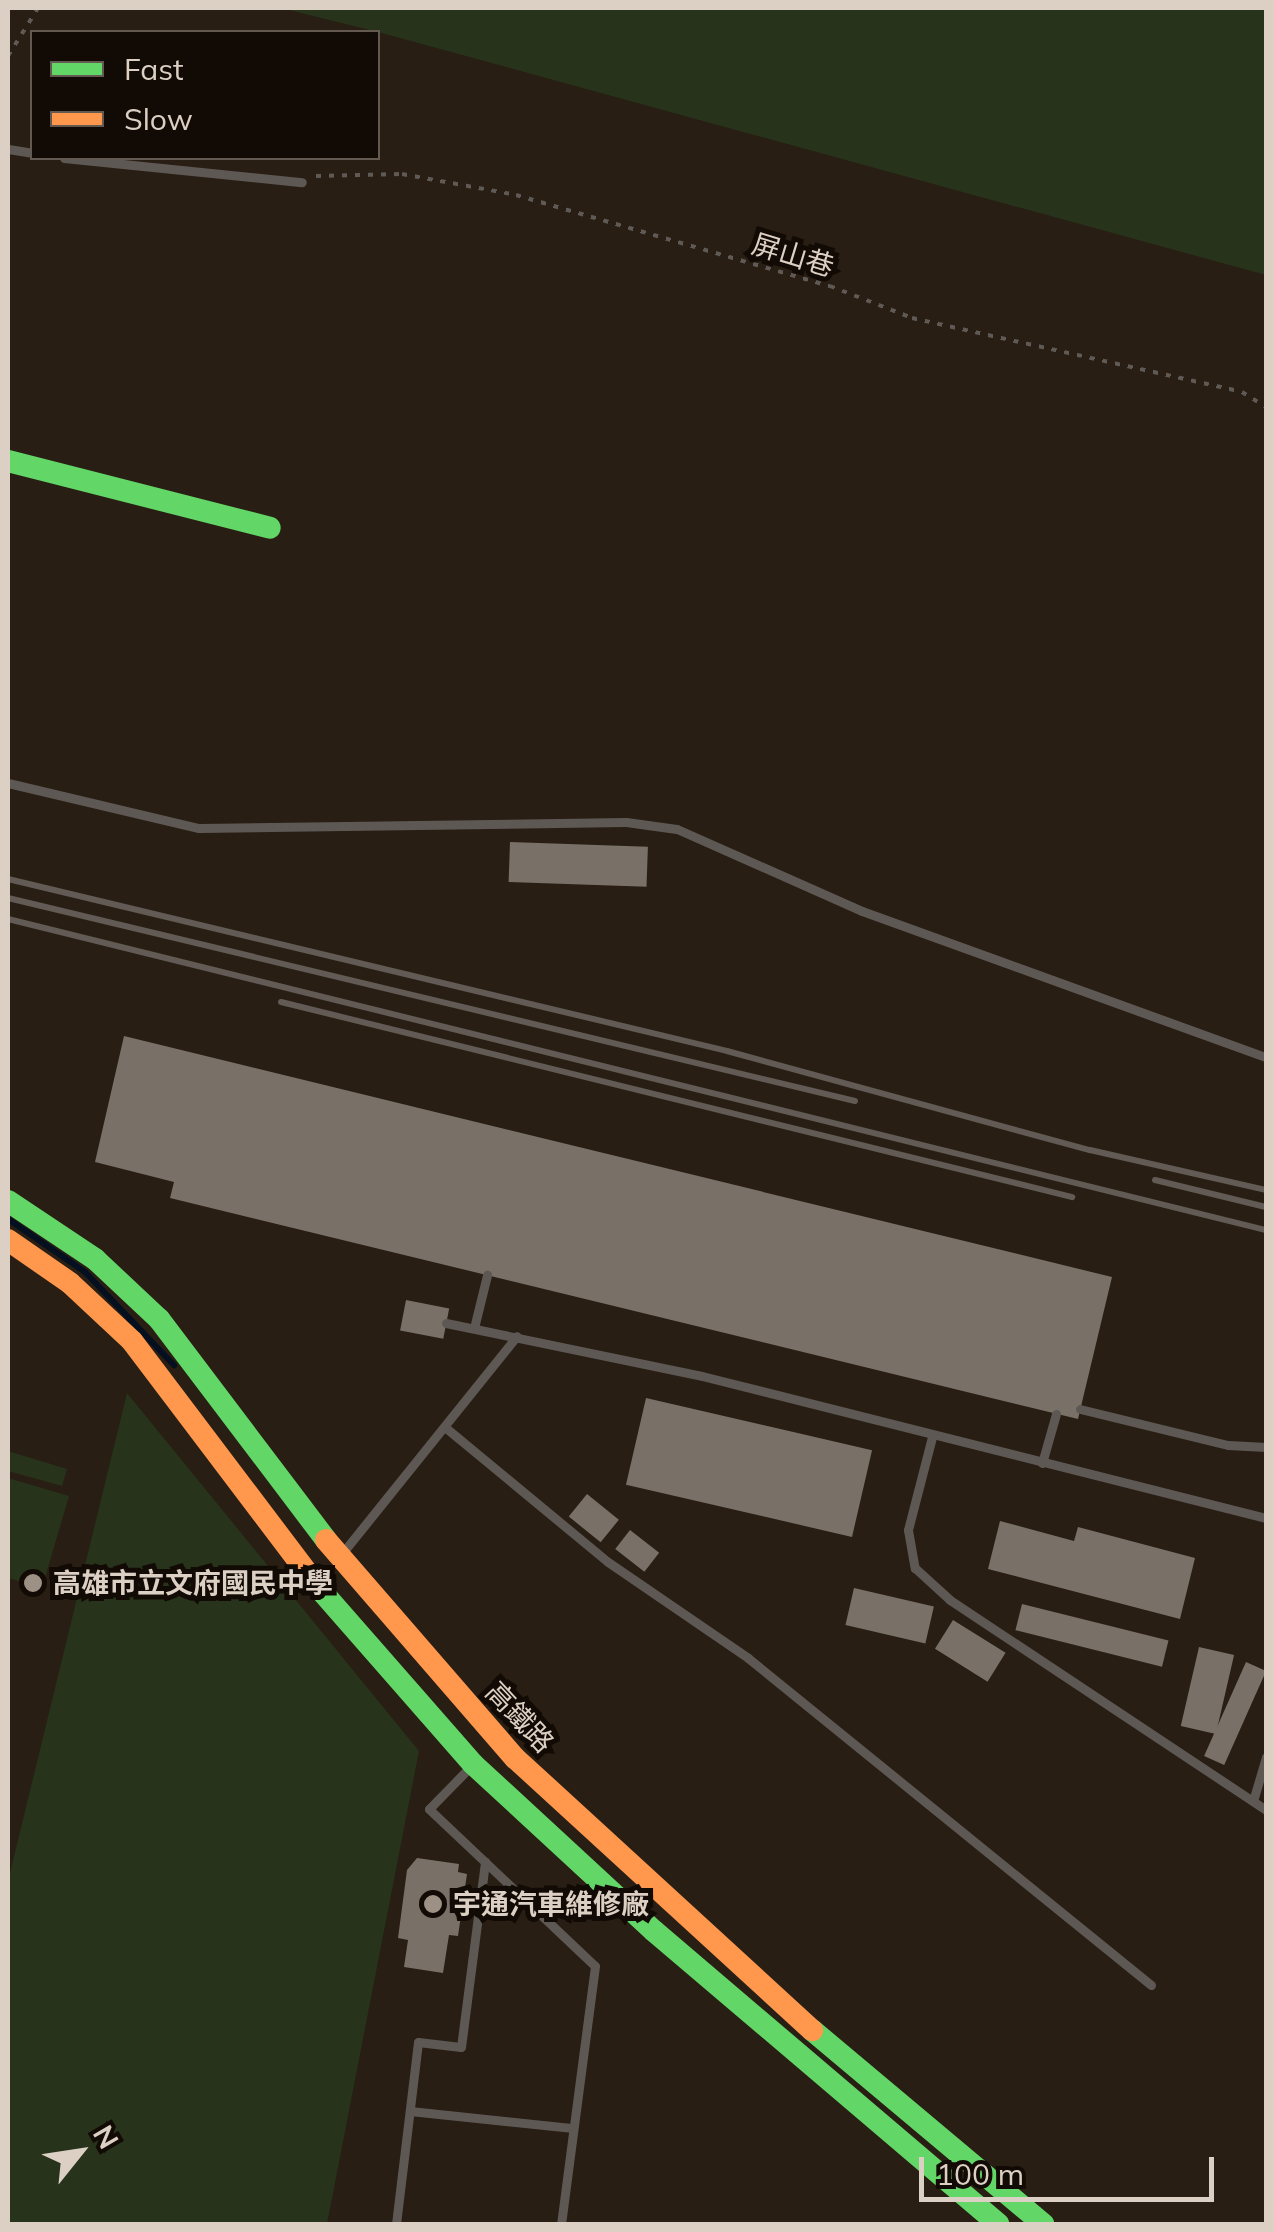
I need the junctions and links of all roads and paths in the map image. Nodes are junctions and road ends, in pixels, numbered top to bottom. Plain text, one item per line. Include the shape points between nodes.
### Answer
1 (38, 8) edge
2 (8, 56) edge
3 (84, 160) edge
4 (302, 182) joint
5 (1266, 407) edge
6 (8, 461) edge
7 (270, 528) dead end
8 (8, 783) edge
9 (1266, 1058) edge
10 (8, 1201) edge
11 (8, 1240) edge
12 (487, 1275) dead end
13 (446, 1323) dead end
14 (474, 1328) junction
15 (516, 1336) junction
16 (1080, 1410) dead end
17 (1056, 1414) dead end
18 (446, 1428) junction
19 (932, 1437) junction
20 (1266, 1447) edge
21 (1042, 1464) junction
22 (1266, 1518) edge
23 (338, 1557) junction
24 (473, 1764) junction
25 (1266, 1764) edge
26 (1253, 1801) junction
27 (1266, 1810) edge
28 (485, 1862) junction
29 (1151, 1985) dead end
30 (410, 2112) junction
31 (574, 2128) junction
32 (396, 2224) edge
33 (561, 2224) edge
34 (998, 2224) edge
35 (1044, 2224) edge

1 - 2 path
3 - 4 lane
4 - 5 path, 屏山巷 via 326,172 402,174 516,195 830,286 912,318 1224,388
6 - 7 street
8 - 9 lane via 200,828 626,822 676,829 862,911
10 - 23 street, 高鐵路 via 95,1259 159,1319
11 - 24 street via 70,1283 132,1341 313,1582
12 - 14 lane
13 - 14 lane
14 - 15 lane
15 - 18 lane
15 - 19 lane via 702,1376
16 - 20 lane via 1228,1445
17 - 21 lane
18 - 23 lane
18 - 29 lane via 608,1562 748,1658
19 - 21 lane
19 - 26 lane via 908,1530 915,1568 950,1600
21 - 22 lane
23 - 35 street, 高鐵路 via 497,1740 630,1869
24 - 28 lane via 429,1809
24 - 34 street via 654,1932
25 - 26 lane
26 - 27 lane
28 - 30 lane via 461,2047 418,2042
28 - 31 lane via 595,1966
30 - 31 lane
30 - 32 lane
31 - 33 lane

